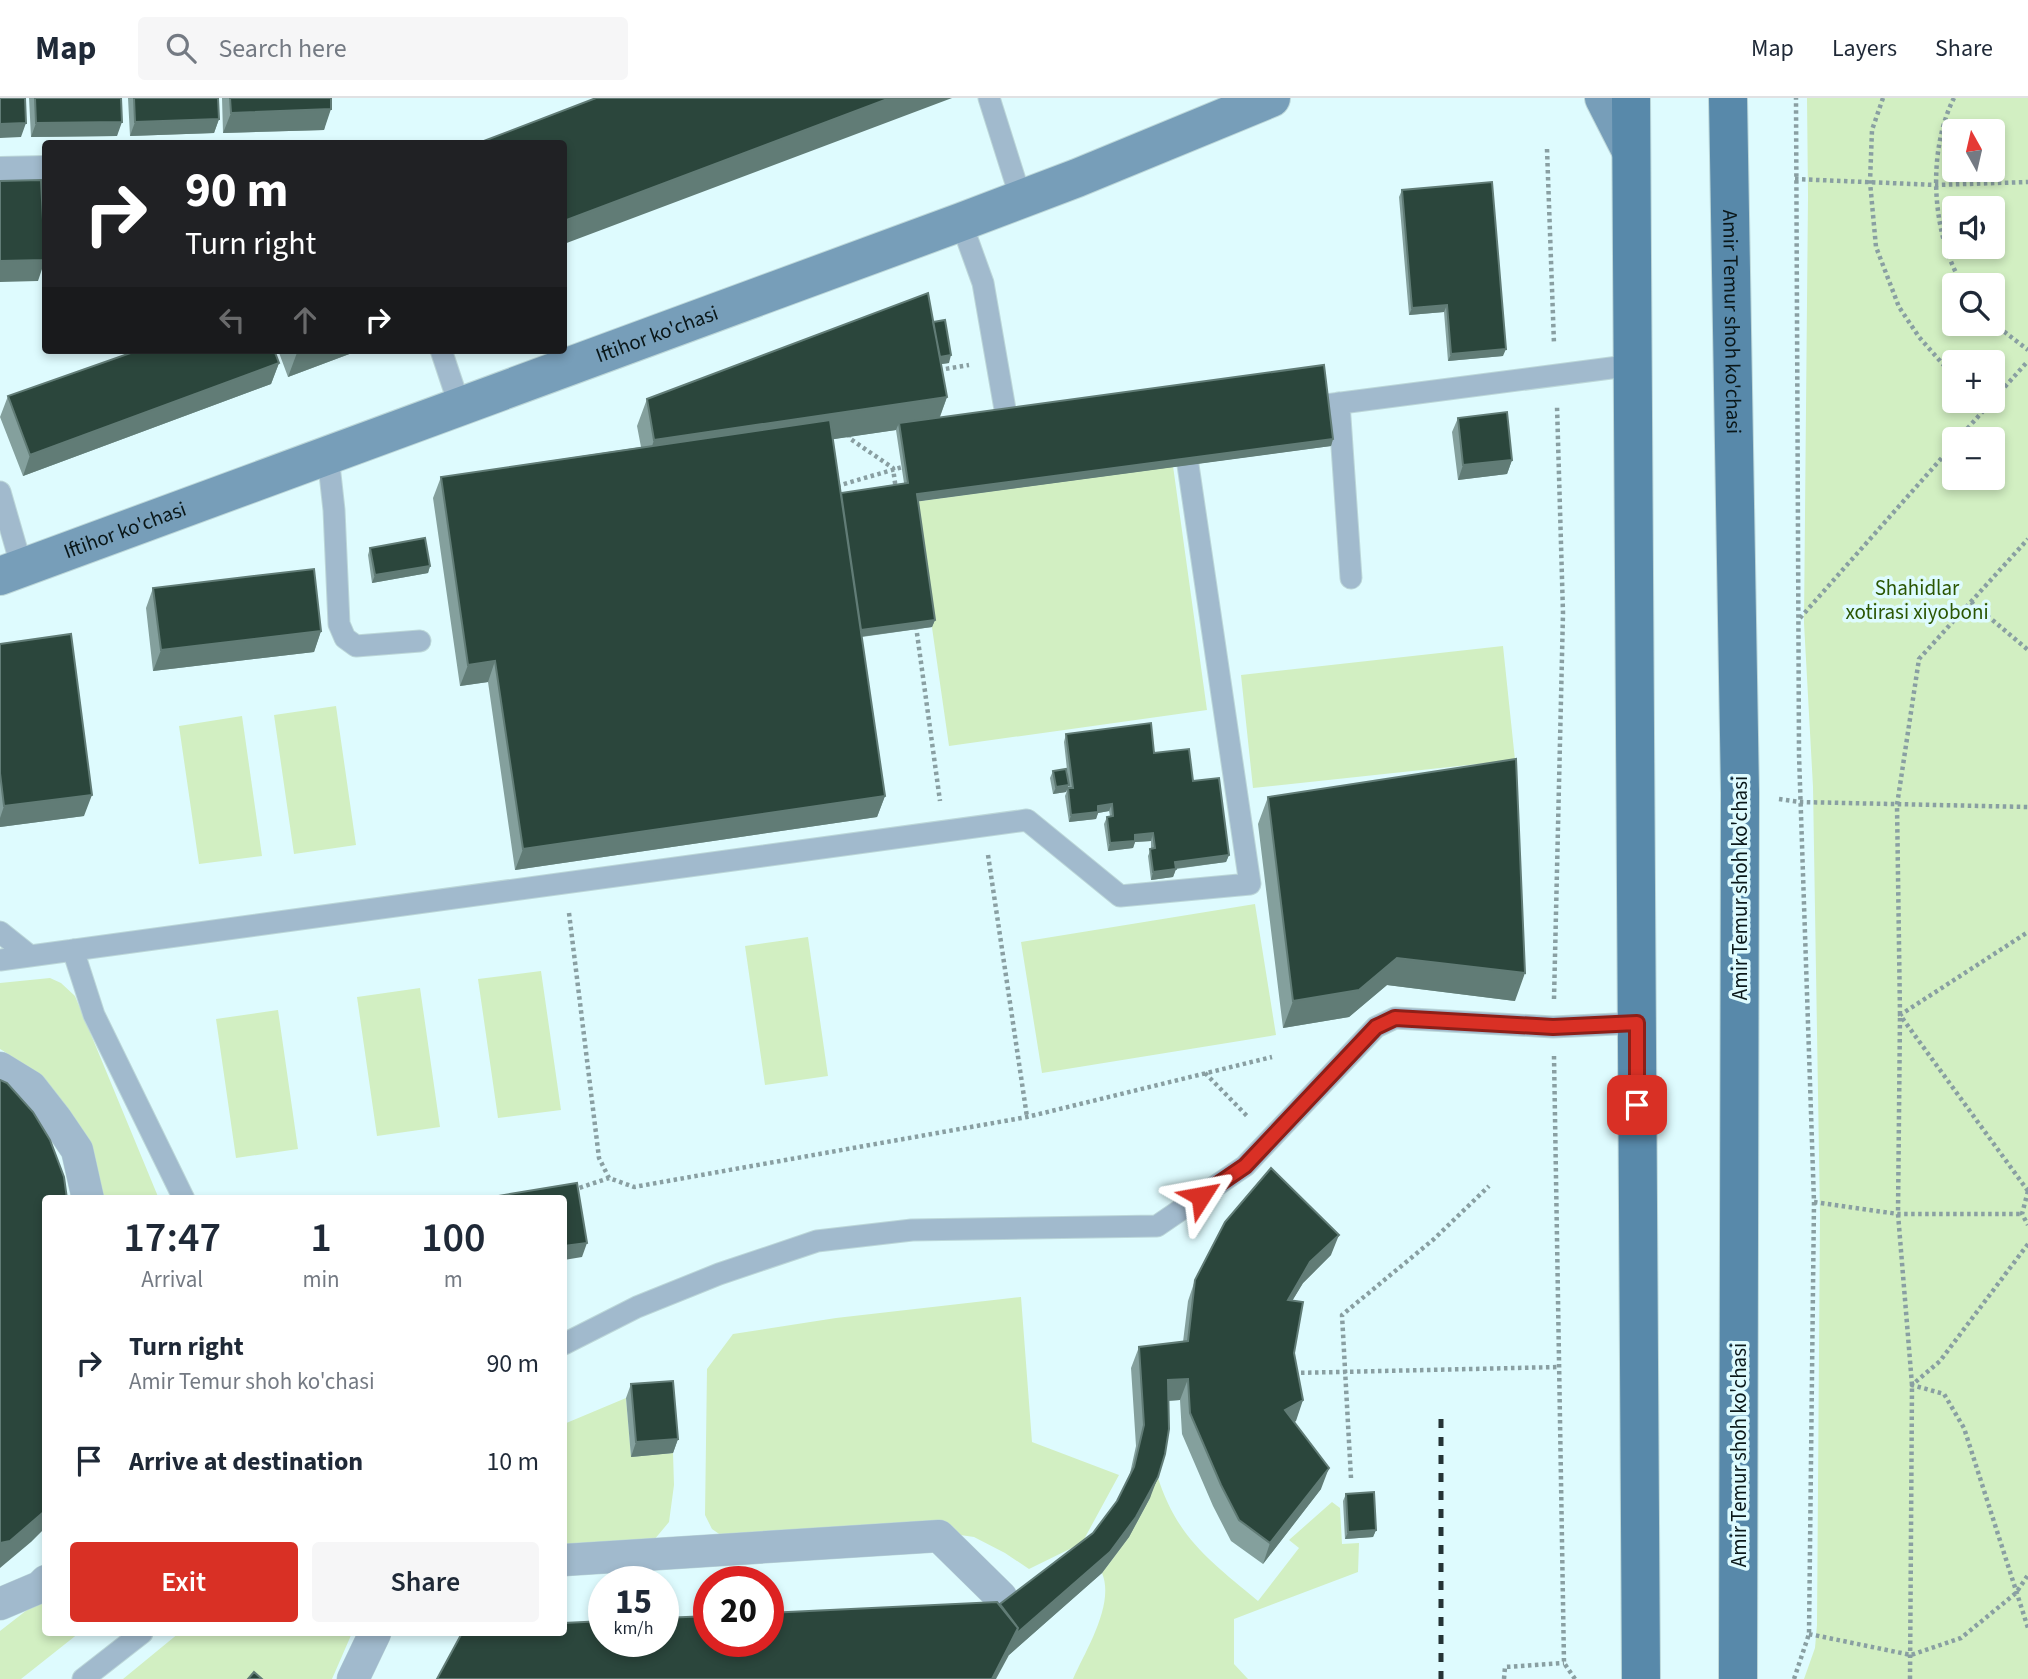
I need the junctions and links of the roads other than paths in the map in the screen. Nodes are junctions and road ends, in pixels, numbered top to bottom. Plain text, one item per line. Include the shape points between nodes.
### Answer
1 (989, 98) edge
2 (1271, 98) edge
3 (1604, 98) edge
4 (1631, 98) edge
5 (1728, 98) edge
6 (1223, 108) edge
7 (1631, 151) junction
8 (42, 175) edge
9 (0, 176) edge
10 (1021, 199) junction
11 (961, 222) junction
12 (442, 354) edge
13 (1633, 365) junction
14 (460, 407) junction
15 (1006, 415) edge
16 (1182, 426) edge
17 (328, 456) junction
18 (0, 492) edge
19 (11, 572) edge
20 (1351, 578) dead end
21 (420, 641) dead end
22 (0, 932) edge
23 (73, 950) junction
24 (30, 956) junction
25 (0, 960) edge
26 (1637, 1023) junction
27 (0, 1068) edge
28 (87, 1195) edge
29 (182, 1195) edge
30 (567, 1342) edge
31 (567, 1560) edge
32 (42, 1585) edge
33 (1002, 1597) dead end
34 (0, 1604) edge
35 (138, 1636) edge
36 (374, 1636) edge
37 (83, 1679) edge
38 (353, 1679) edge
39 (1641, 1679) edge
40 (1738, 1679) edge

1 - 10 lane
2 - 6 main road, Iftihor ko'chasi
3 - 7 main road
4 - 7 main road
5 - 40 main road, Amir Temur shoh ko'chasi via 1740,793
6 - 10 main road, Iftihor ko'chasi
7 - 13 main road
8 - 9 street
10 - 11 main road, Iftihor ko'chasi
11 - 14 main road, Iftihor ko'chasi
11 - 15 lane via 983,283
12 - 14 lane
13 - 20 lane via 1332,404
13 - 26 main road
14 - 17 main road, Iftihor ko'chasi
16 - 23 lane via 1250,884 1120,896 1027,820
17 - 19 main road, Iftihor ko'chasi
17 - 21 lane via 339,624 345,638 355,646
18 - 19 lane
22 - 24 lane
23 - 24 lane
23 - 29 lane via 94,1015
24 - 25 lane
26 - 30 lane via 1553,1027 1395,1018 1376,1027 1245,1166 1157,1226 912,1230 817,1241 649,1302
26 - 39 main road
27 - 28 street via 31,1087 56,1119 77,1150
31 - 33 street via 939,1536
32 - 34 street
35 - 37 lane
36 - 38 street

